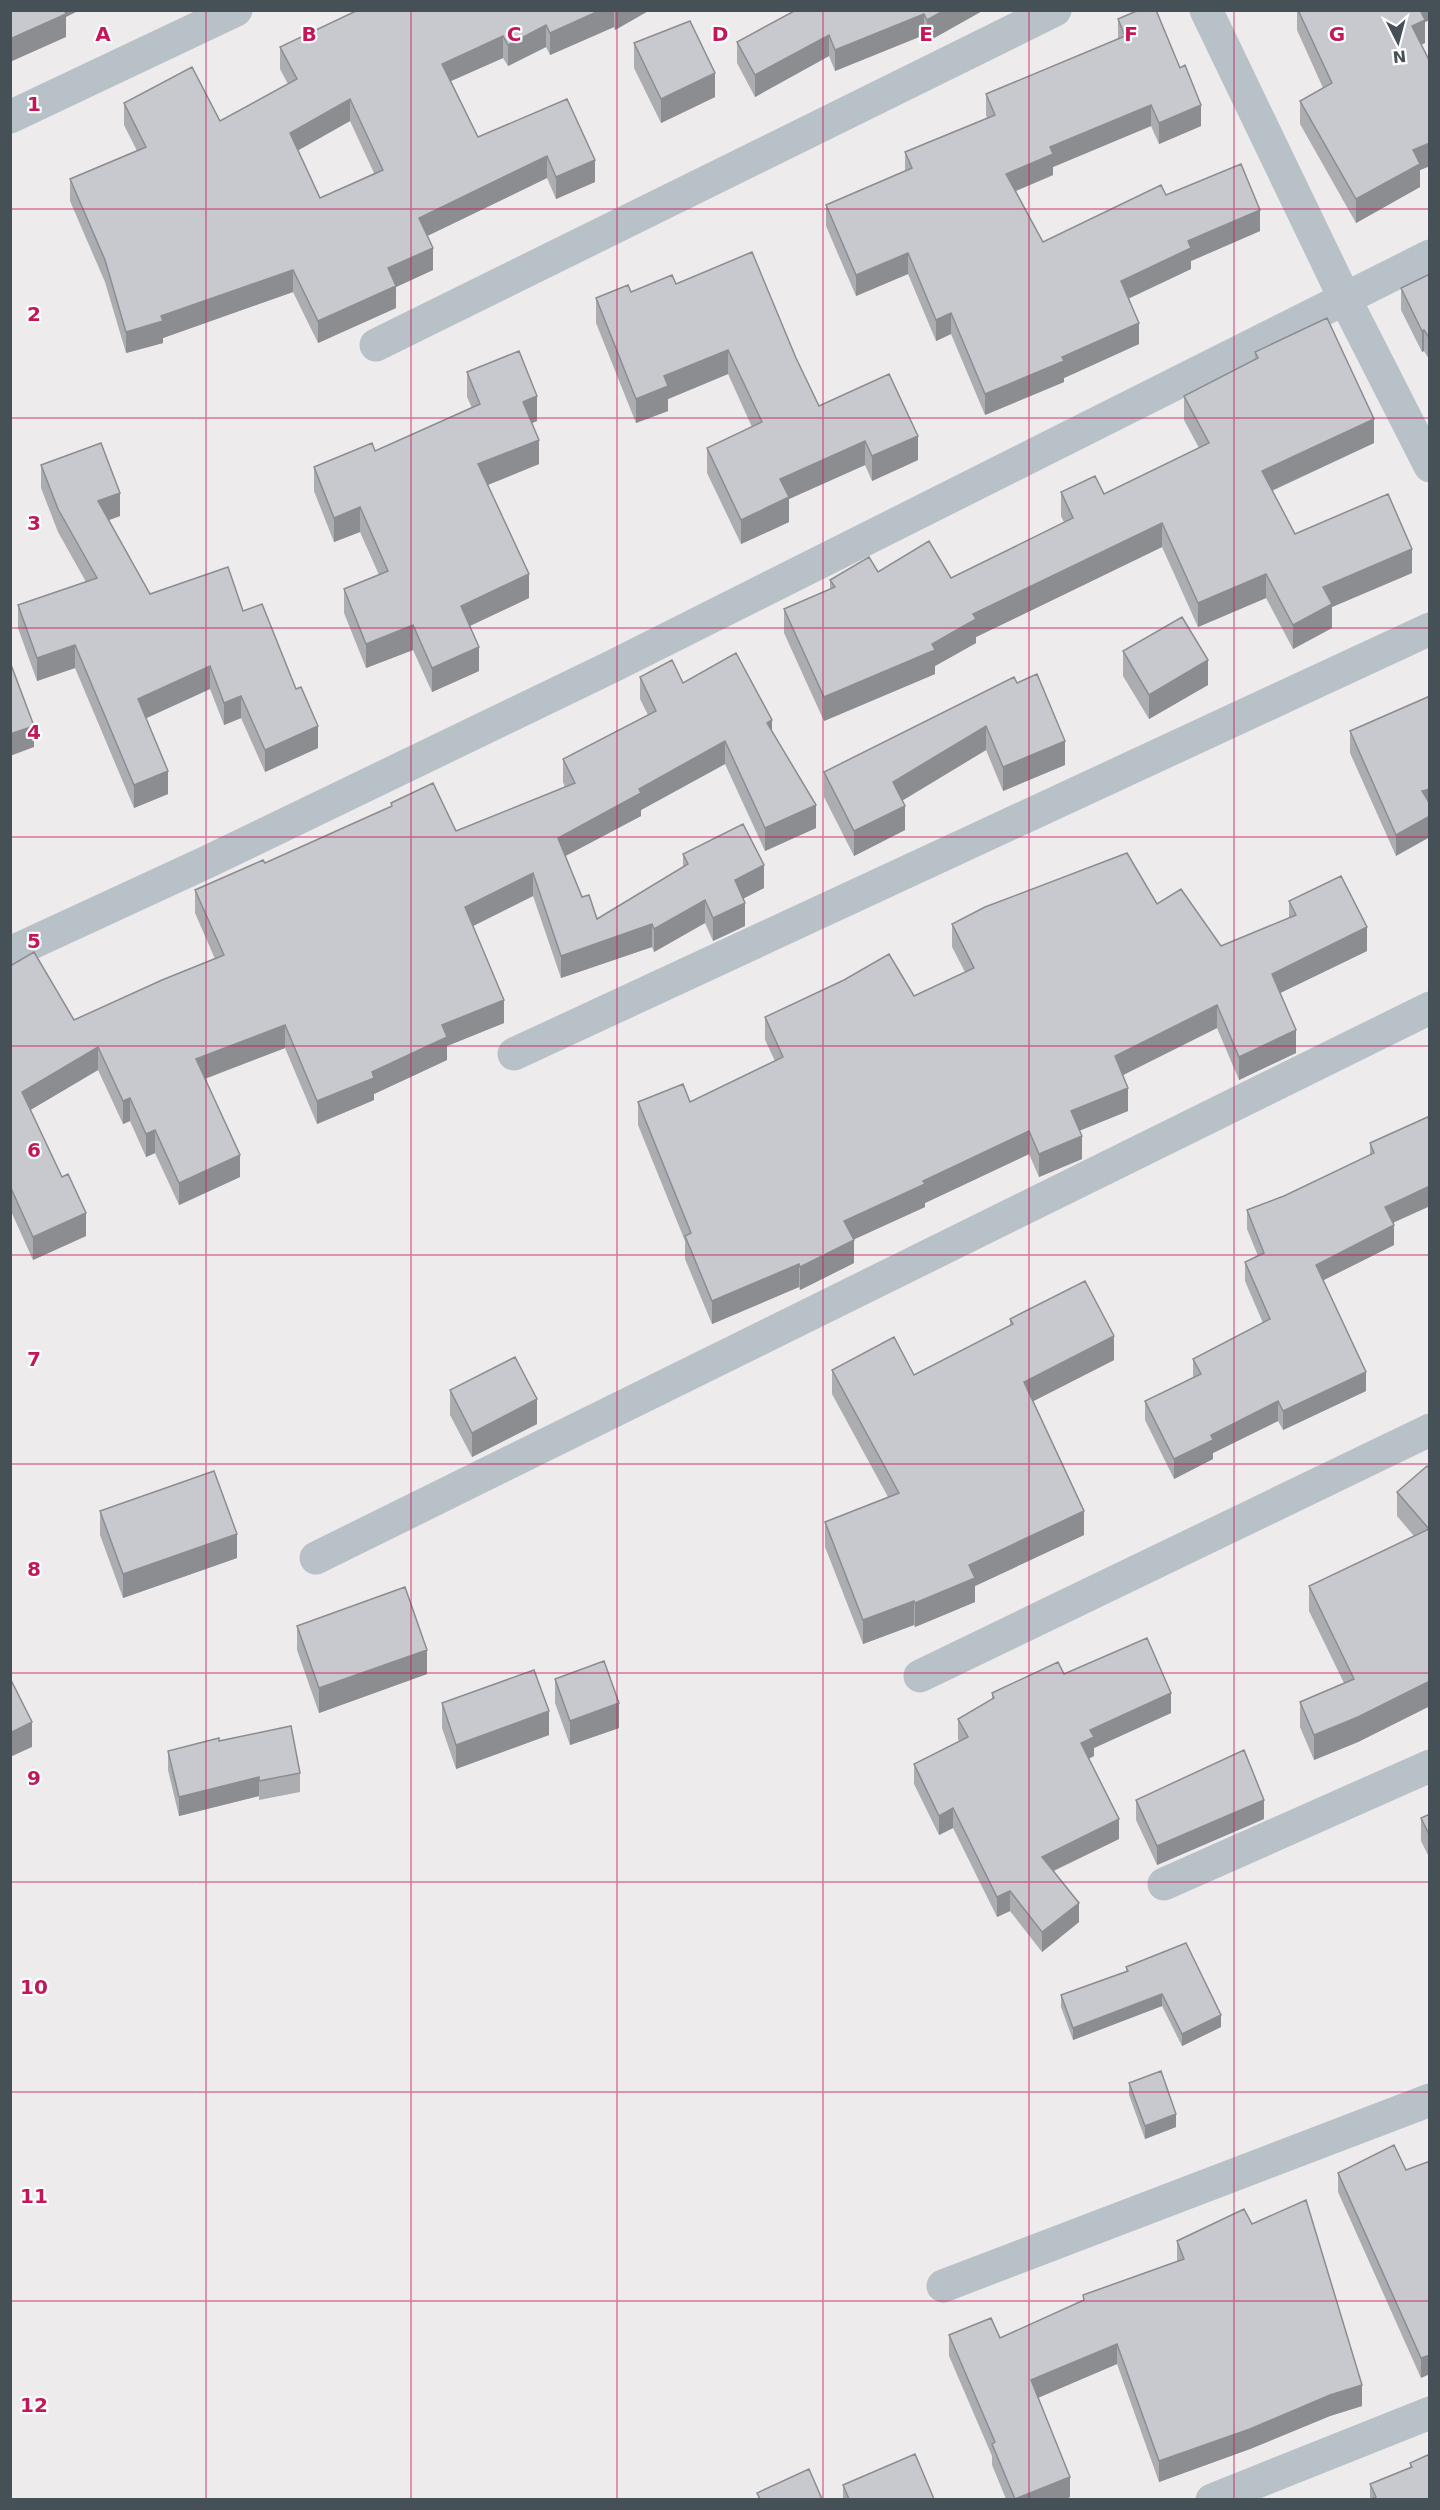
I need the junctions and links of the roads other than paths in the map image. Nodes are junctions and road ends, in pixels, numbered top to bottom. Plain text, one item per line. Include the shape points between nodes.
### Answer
1 (236, 10) edge
2 (1055, 10) edge
3 (1206, 10) edge
4 (10, 117) edge
5 (1430, 256) edge
6 (1345, 298) junction
7 (376, 345) dead end
8 (1430, 466) edge
9 (1430, 629) edge
10 (10, 953) edge
11 (1430, 1008) edge
12 (514, 1054) dead end
13 (1430, 1430) edge
14 (316, 1558) dead end
15 (920, 1676) dead end
16 (1430, 1766) edge
17 (1164, 1884) dead end
18 (1430, 2100) edge
19 (943, 2286) dead end
20 (1430, 2412) edge
21 (1212, 2499) edge

1 - 4 street
2 - 7 street
3 - 6 street
5 - 6 street
6 - 8 street
6 - 10 street via 601,672
9 - 12 street
11 - 14 street
13 - 15 street
16 - 17 street
18 - 19 street
20 - 21 street

